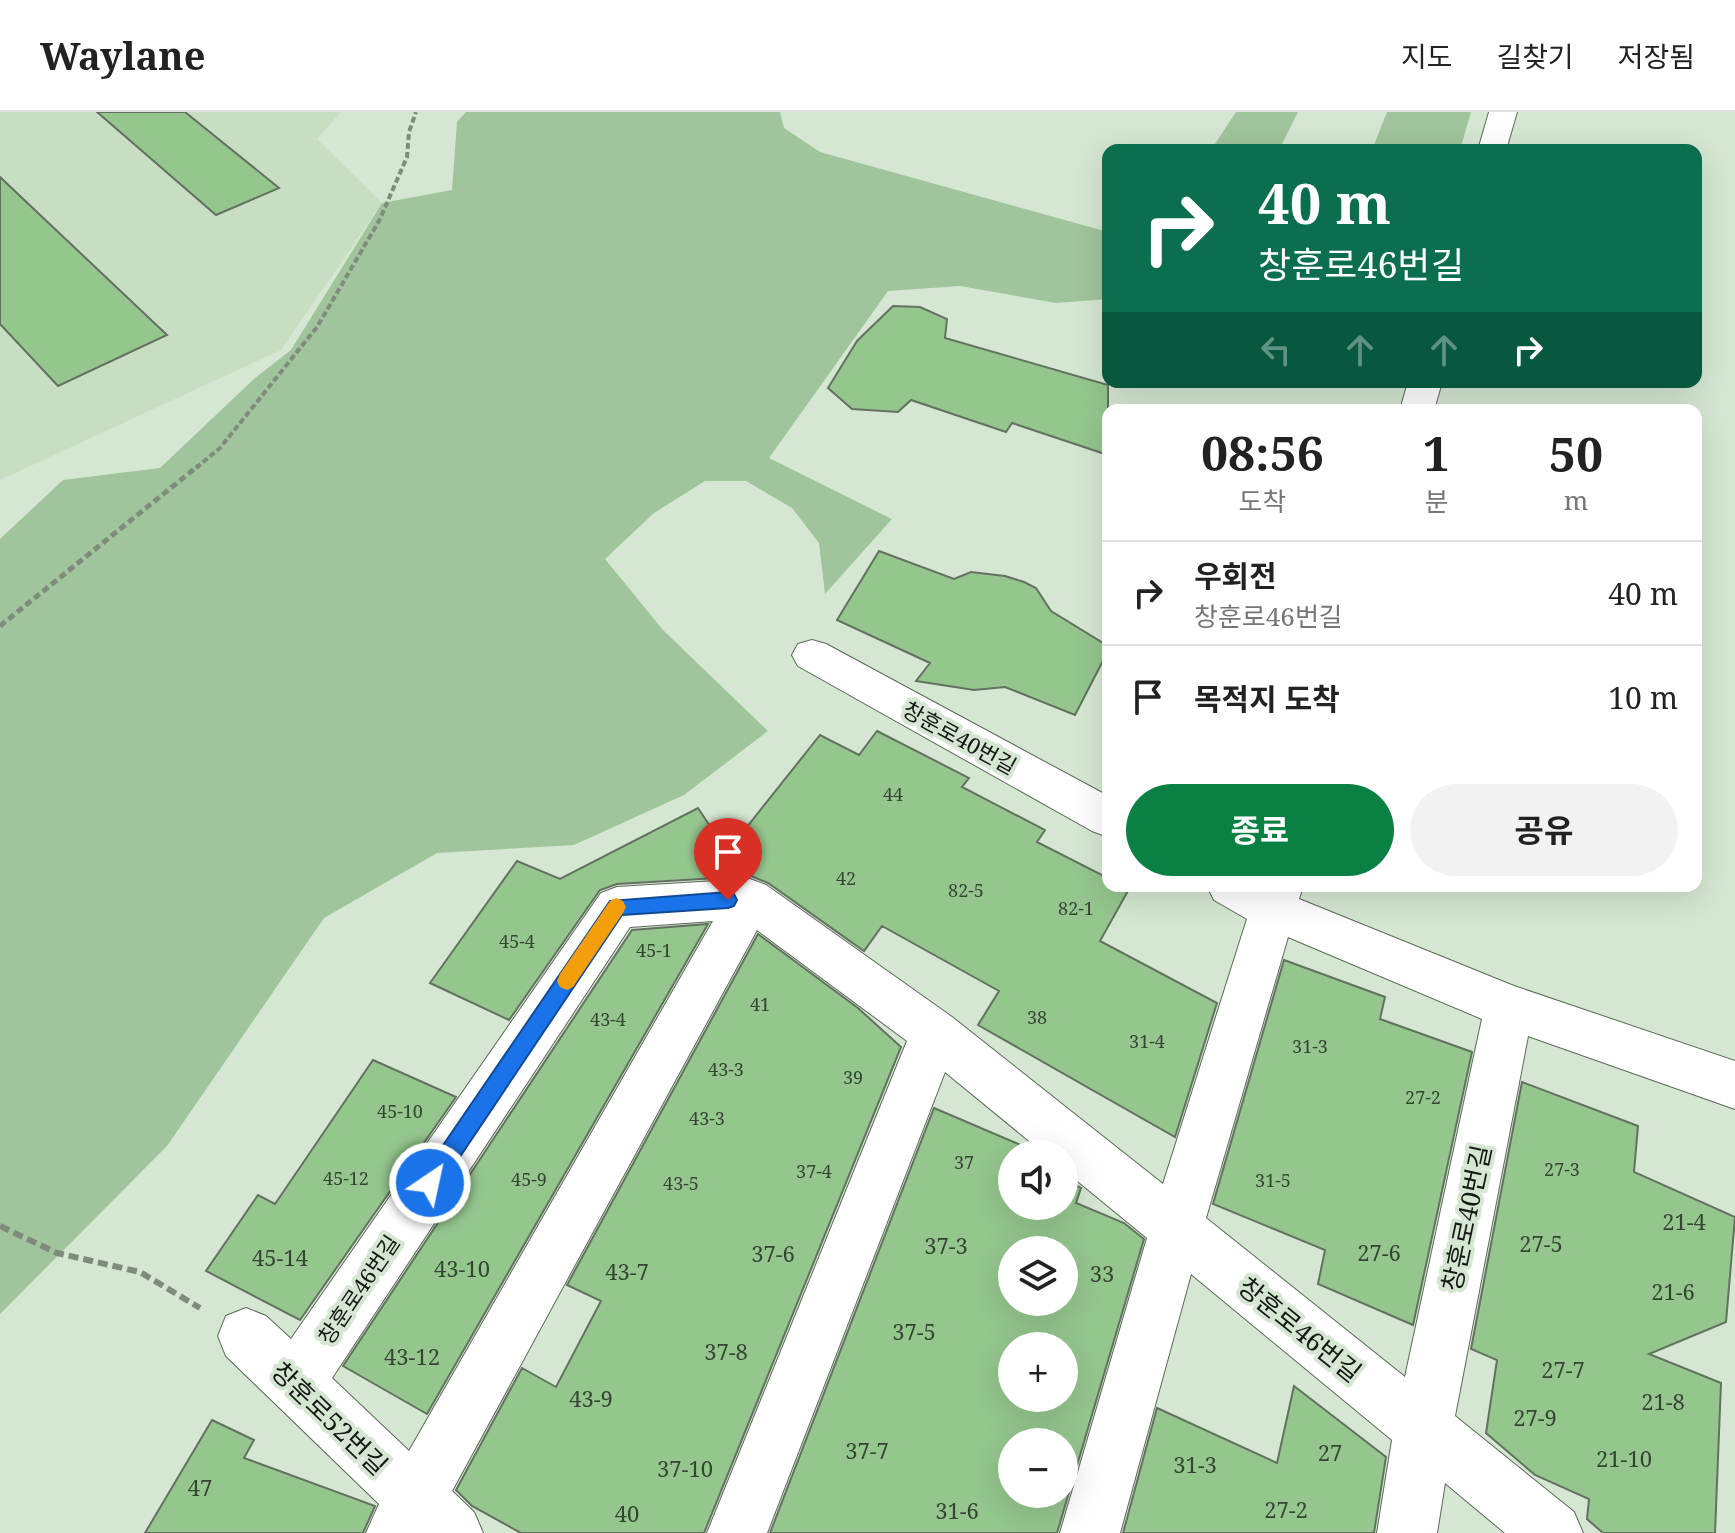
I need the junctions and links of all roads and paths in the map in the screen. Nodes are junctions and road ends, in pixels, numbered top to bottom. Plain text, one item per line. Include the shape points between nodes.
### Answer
1 (416, 112) edge
2 (1503, 112) edge
3 (1494, 144) edge
4 (0, 626) edge
5 (812, 655) dead end
6 (1102, 815) edge
7 (1253, 892) edge
8 (1276, 898) edge
9 (750, 899) junction
10 (1509, 1007) junction
11 (935, 1033) junction
12 (1735, 1085) edge
13 (0, 1226) edge
14 (1176, 1229) junction
15 (246, 1336) joint
16 (294, 1384) junction
17 (1423, 1430) junction
18 (421, 1522) edge
19 (737, 1533) edge
20 (1090, 1533) edge
21 (1407, 1533) edge
22 (1553, 1533) edge

1 - 4 path via 407,157 379,221 317,327 220,448
2 - 3 street
5 - 6 street, 창훈로40번길
7 - 8 street
8 - 10 street
8 - 14 street
9 - 11 street, 창훈로46번길
9 - 16 street, 창훈로46번길 via 617,907
9 - 18 street
10 - 12 street
10 - 17 street, 창훈로40번길
11 - 14 street, 창훈로46번길
11 - 19 street
13 - 15 path via 57,1253 140,1272
14 - 17 street, 창훈로46번길
14 - 20 street
15 - 16 street, 창훈로52번길
16 - 18 street, 창훈로52번길
17 - 21 street
17 - 22 street, 창훈로46번길

